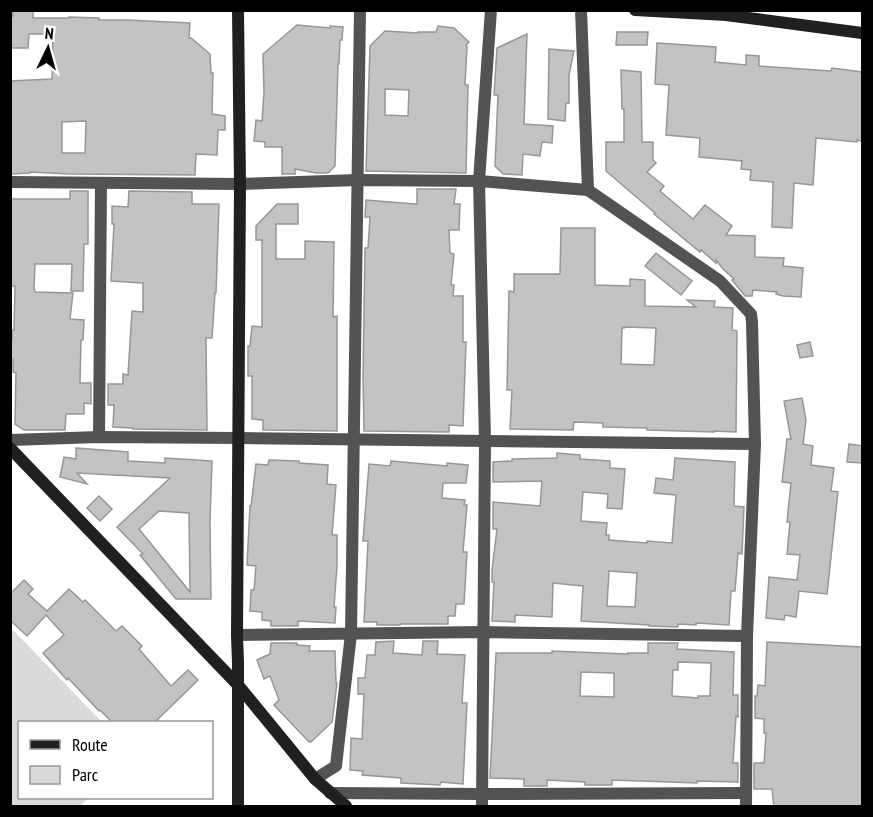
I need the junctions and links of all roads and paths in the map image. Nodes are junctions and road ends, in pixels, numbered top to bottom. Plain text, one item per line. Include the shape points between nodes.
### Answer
1 (238, 10) edge
2 (360, 10) edge
3 (491, 10) edge
4 (581, 10) edge
5 (635, 10) edge
6 (726, 13) edge
7 (862, 33) edge
8 (357, 180) junction
9 (479, 181) junction
10 (10, 182) edge
11 (101, 183) junction
12 (240, 184) junction
13 (588, 190) junction
14 (99, 437) junction
15 (239, 438) junction
16 (10, 440) edge
17 (355, 440) junction
18 (485, 441) junction
19 (755, 444) junction
20 (10, 448) edge
21 (483, 632) junction
22 (351, 634) junction
23 (237, 635) junction
24 (747, 636) junction
25 (238, 685) junction
26 (315, 779) junction
27 (330, 793) junction
28 (746, 793) junction
29 (482, 800) edge
30 (238, 807) edge
31 (346, 807) edge
32 (746, 807) edge

1 - 12 street
2 - 8 street
3 - 9 street
4 - 13 street
5 - 6 street
6 - 7 street
8 - 9 street
8 - 12 street
8 - 17 street
9 - 13 street
9 - 18 street
10 - 11 street
11 - 12 street
11 - 14 street
12 - 15 street
13 - 19 street via 720,281 751,314
14 - 15 street
14 - 16 street
15 - 17 street
15 - 23 street
17 - 18 street
17 - 22 street
18 - 19 street
18 - 21 street
19 - 24 street
20 - 25 street
21 - 22 street
21 - 24 street
21 - 29 street
22 - 23 street
22 - 26 street via 336,766
23 - 25 street
24 - 28 street
25 - 26 street
25 - 30 street
26 - 27 street
27 - 29 street
27 - 31 street
28 - 29 street
28 - 32 street

